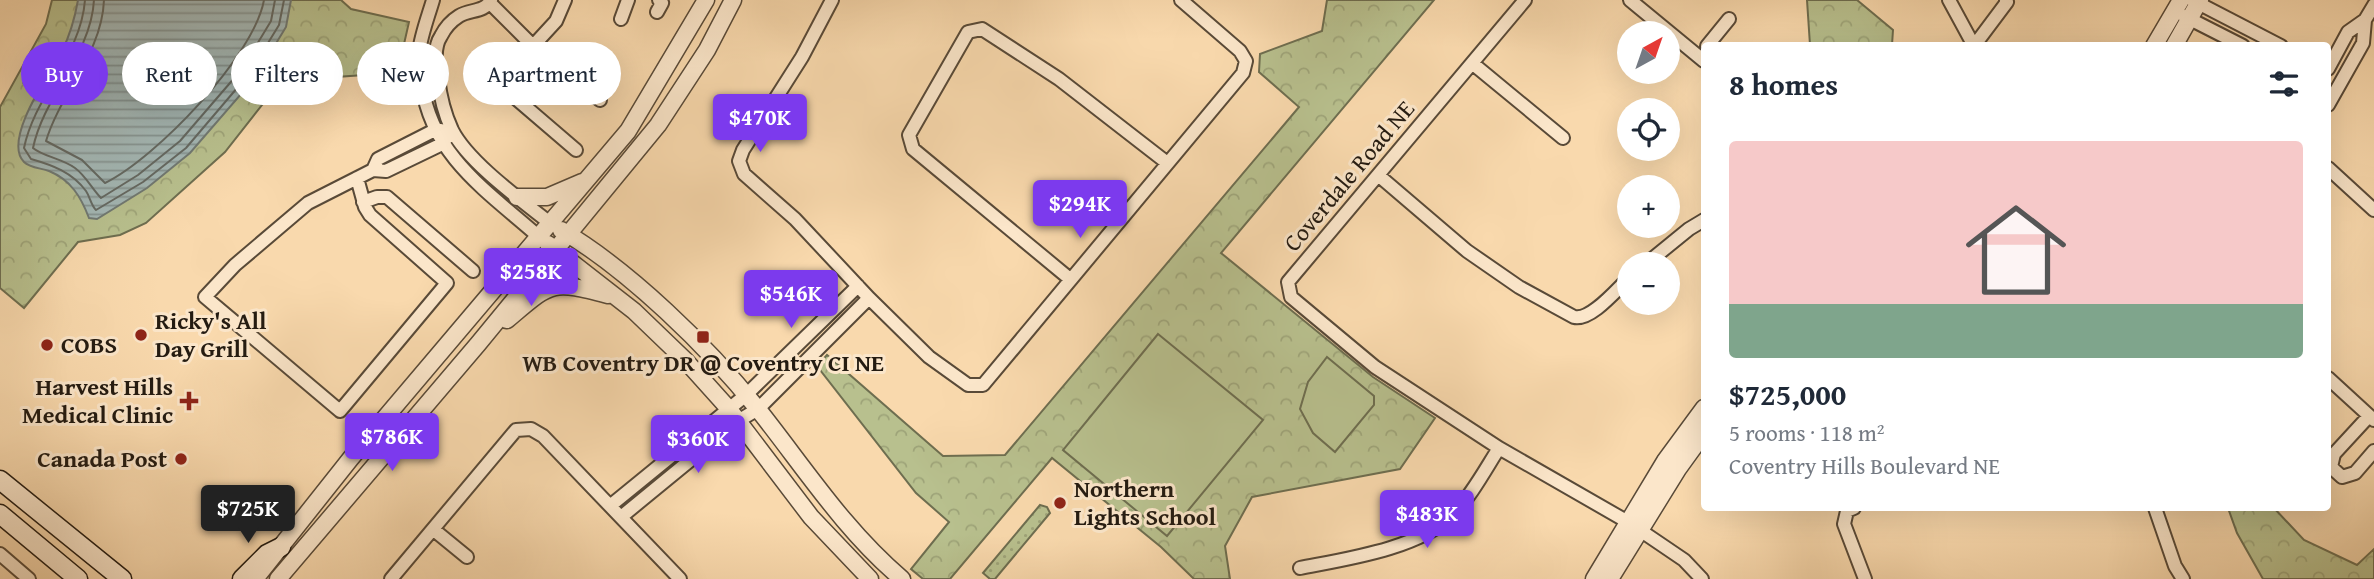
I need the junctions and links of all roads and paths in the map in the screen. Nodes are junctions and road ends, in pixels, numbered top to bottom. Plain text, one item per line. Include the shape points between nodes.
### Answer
1 (433, 0) edge
2 (565, 0) edge
3 (628, 0) edge
4 (706, 0) edge
5 (733, 0) edge
6 (832, 0) edge
7 (1181, 0) edge
8 (1525, 0) edge
9 (1630, 0) edge
10 (1949, 0) edge
11 (2006, 0) edge
12 (2197, 1) edge
13 (491, 2) edge
14 (2374, 5) edge
15 (2178, 6) edge
16 (621, 19) dead end
17 (1729, 19) dead end
18 (2190, 19) junction
19 (2369, 23) edge
20 (2262, 41) edge
21 (529, 42) edge
22 (537, 42) edge
23 (1712, 42) edge
24 (1972, 42) edge
25 (1977, 42) edge
26 (2156, 42) edge
27 (2176, 42) edge
28 (2235, 42) edge
29 (1701, 51) edge
30 (1472, 63) junction
31 (2331, 64) edge
32 (2331, 72) edge
33 (2342, 78) junction
34 (2331, 91) edge
35 (524, 105) edge
36 (435, 130) junction
37 (452, 131) junction
38 (1563, 138) dead end
39 (442, 144) junction
40 (576, 150) dead end
41 (1166, 162) junction
42 (373, 170) junction
43 (2331, 171) edge
44 (1378, 175) junction
45 (357, 178) junction
46 (588, 180) junction
47 (517, 197) junction
48 (363, 202) junction
49 (2374, 210) edge
50 (1701, 222) edge
51 (550, 223) junction
52 (567, 233) junction
53 (538, 236) junction
54 (555, 250) junction
55 (1661, 252) edge
56 (473, 271) dead end
57 (1070, 279) junction
58 (858, 286) junction
59 (1617, 289) edge
60 (613, 296) junction
61 (869, 298) junction
62 (478, 344) junction
63 (2331, 381) edge
64 (746, 395) junction
65 (758, 409) junction
66 (1701, 412) edge
67 (734, 415) junction
68 (2372, 418) edge
69 (412, 422) junction
70 (1701, 437) edge
71 (1499, 448) junction
72 (2374, 451) edge
73 (351, 458) junction
74 (0, 480) edge
75 (610, 506) junction
76 (1847, 511) edge
77 (2156, 511) edge
78 (0, 514) edge
79 (621, 517) junction
80 (1634, 526) junction
81 (434, 530) junction
82 (281, 547) junction
83 (0, 555) edge
84 (467, 558) dead end
85 (1300, 568) dead end
86 (29, 579) edge
87 (78, 579) edge
88 (122, 579) edge
89 (242, 579) edge
90 (255, 579) edge
91 (278, 579) edge
92 (391, 579) edge
93 (680, 579) edge
94 (870, 579) edge
95 (902, 579) edge
96 (1594, 579) edge
97 (1610, 579) edge
98 (1702, 579) edge
99 (1865, 579) edge
100 (2183, 579) edge

1 - 36 street via 418,62 424,102
2 - 22 street via 556,20
3 - 16 street
4 - 46 street via 628,131
5 - 52 street via 658,125
6 - 58 street via 738,161 744,174 795,219
7 - 41 street via 1240,51 1245,61 1243,73
8 - 30 street, Coverdale Road NE
9 - 29 street
10 - 24 street
11 - 25 street
12 - 18 street
12 - 20 street
13 - 21 street
13 - 37 street via 460,15 439,38 438,83
14 - 19 street
15 - 18 street
15 - 26 street
17 - 23 street
18 - 27 street
18 - 28 street
19 - 31 street via 2348,32
19 - 33 street
30 - 38 street
30 - 44 street, Coverdale Road NE
32 - 33 street
33 - 34 street
35 - 40 street
36 - 37 street
36 - 39 street
36 - 42 street via 379,159
37 - 39 street
37 - 47 street
39 - 42 street via 386,171
39 - 53 street via 469,175
41 - 57 street
41 - 57 street via 1059,79 982,29 968,32 909,135 913,149
42 - 45 street
43 - 49 street
44 - 59 street via 1467,251 1574,317 1585,318
44 - 71 street, Coverdale Road NE via 1288,282 1291,297 1375,367
45 - 48 street
45 - 48 street via 308,203 234,265 205,297 340,411 447,283 370,215
46 - 47 street via 547,197
46 - 51 street
47 - 51 street
48 - 56 street via 387,197
50 - 55 street
51 - 52 street
51 - 53 street
52 - 54 street
52 - 64 street via 647,295
53 - 54 street
53 - 73 street
54 - 60 street
54 - 62 street
57 - 61 street via 983,385 968,385 929,357
58 - 61 street
58 - 64 street
60 - 62 street via 557,285 541,291
60 - 67 street via 685,360
61 - 65 street
62 - 69 street
63 - 68 street
64 - 65 street
64 - 67 street
65 - 67 street
65 - 95 street via 828,503
66 - 80 street via 1665,461
67 - 75 street
67 - 79 street
67 - 94 street via 811,517
68 - 72 street via 2334,454 2331,467 2342,477 2355,472
69 - 73 street
69 - 91 street
70 - 80 street
71 - 80 street, Coverdale Road NE
71 - 85 street via 1451,516 1426,533 1375,554
73 - 82 street
74 - 88 main road
75 - 79 street
75 - 81 street via 543,436 531,429 516,430
76 - 99 street via 1844,524
77 - 100 street
78 - 87 main road
79 - 93 street
80 - 96 street
80 - 97 street
80 - 98 street, Coverdale Road NE via 1684,560
81 - 84 street
81 - 92 street
82 - 89 main road
82 - 90 street
83 - 86 street

